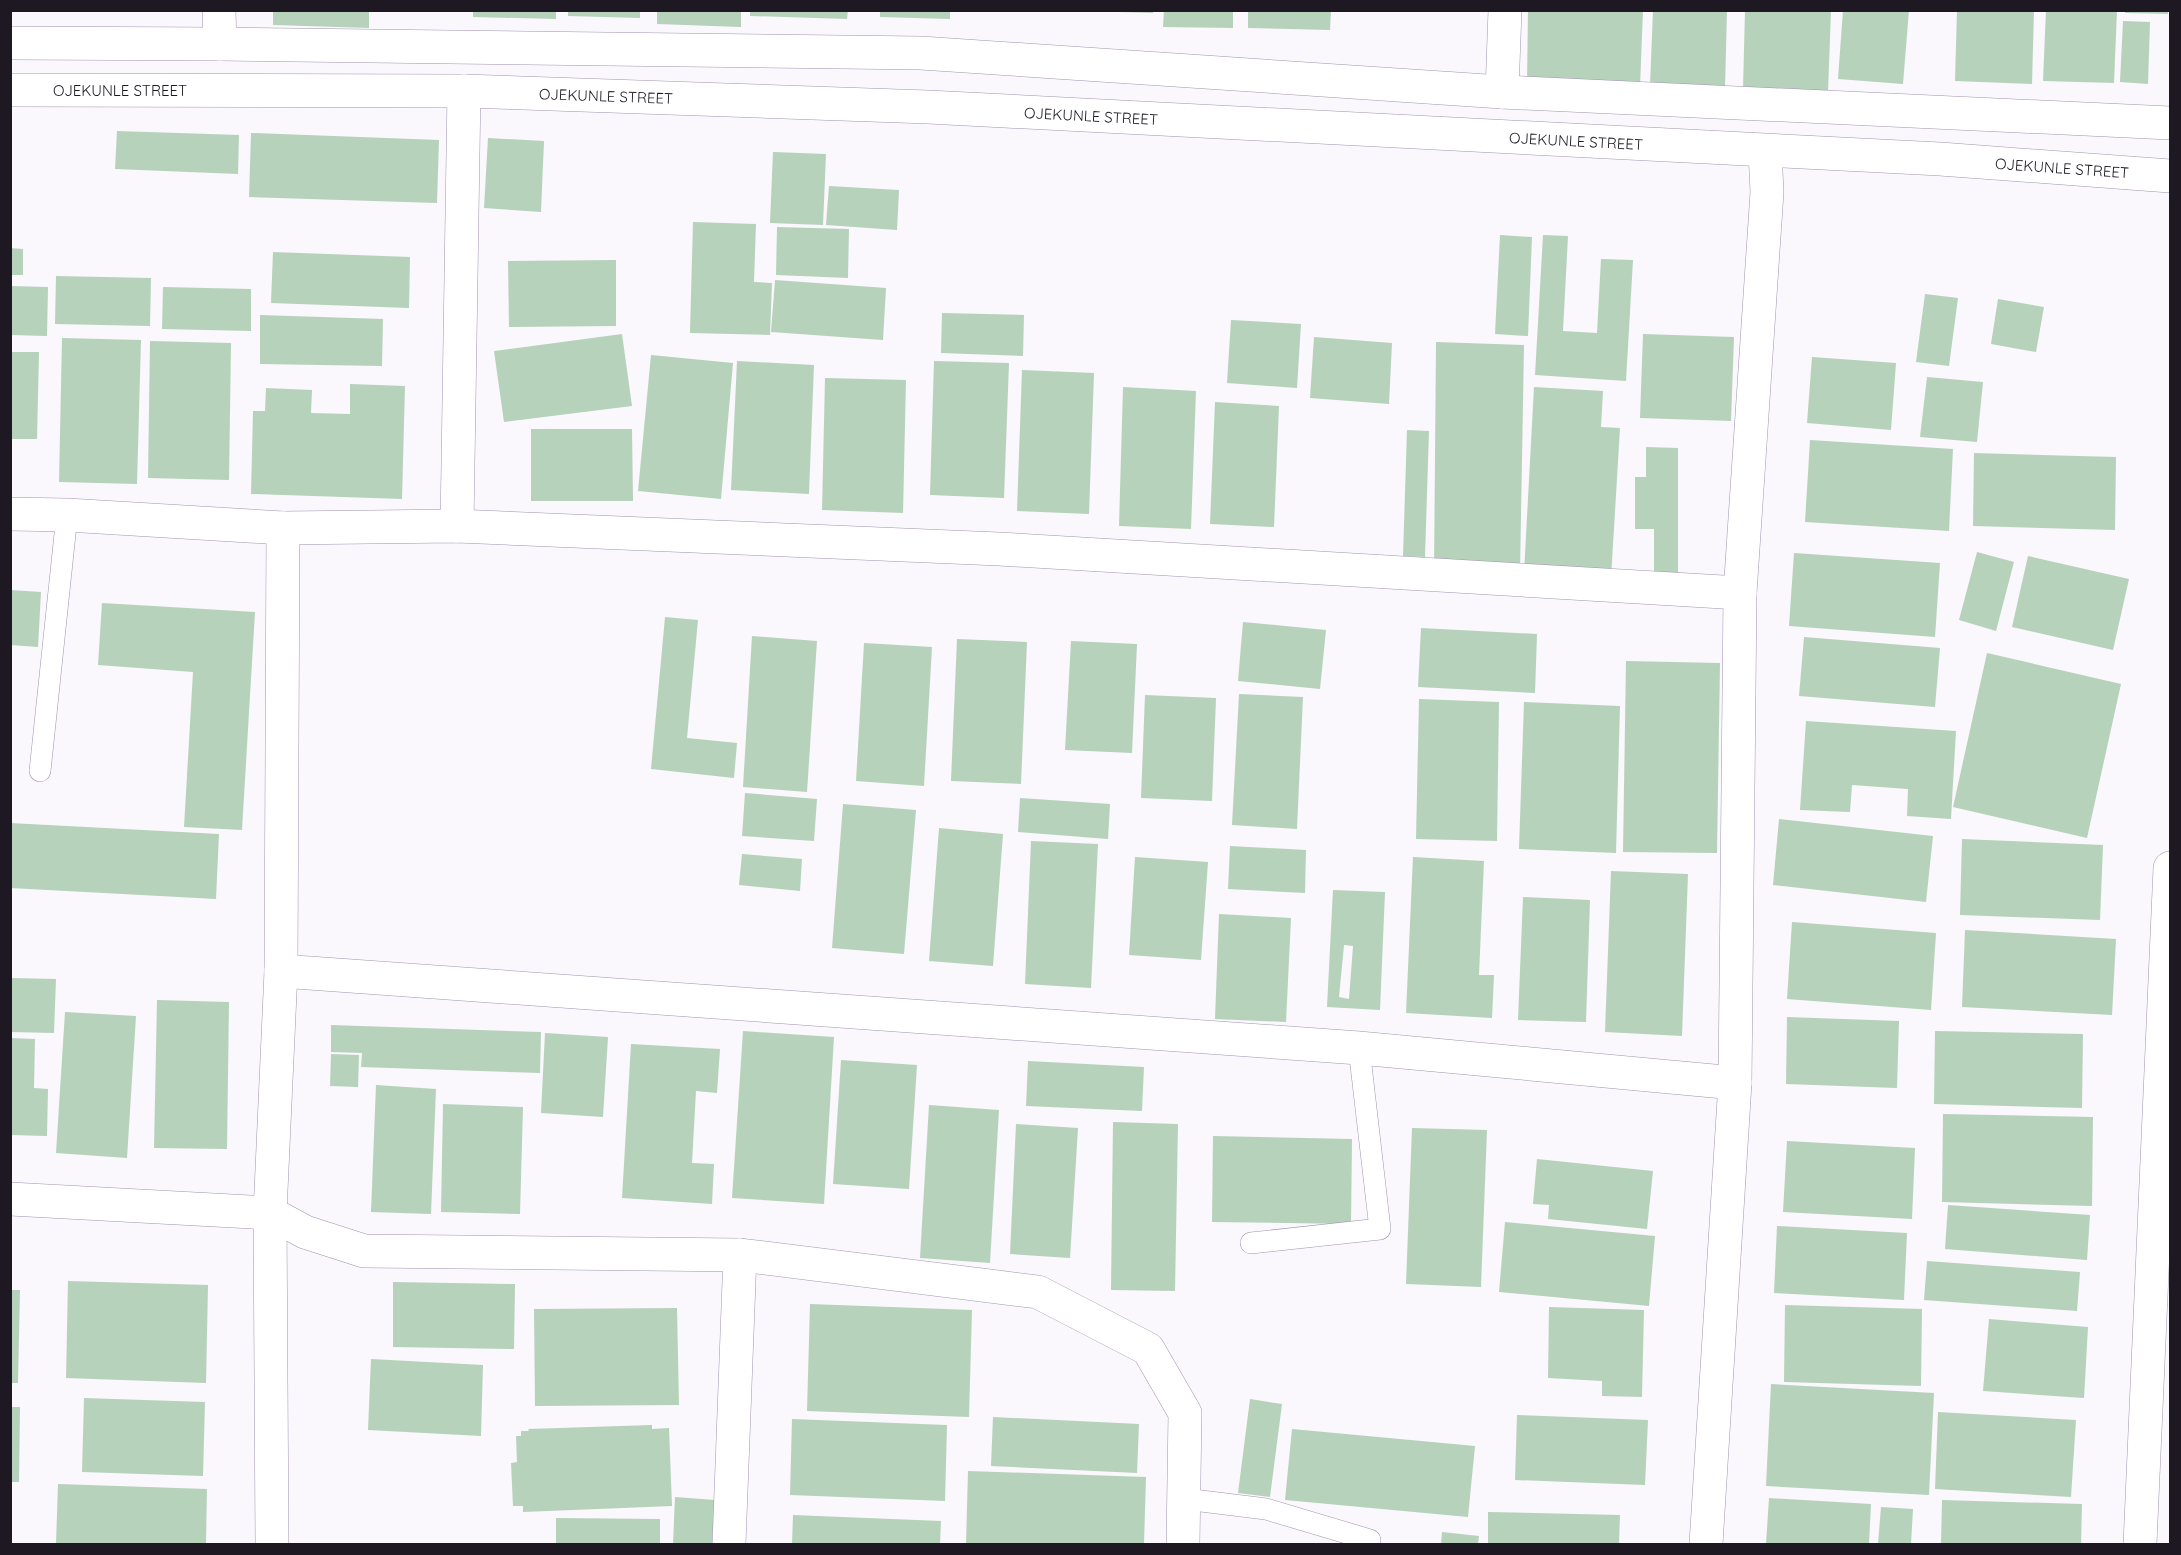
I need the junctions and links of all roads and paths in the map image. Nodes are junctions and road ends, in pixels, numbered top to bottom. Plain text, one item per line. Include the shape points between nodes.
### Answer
1 (219, 10) edge
2 (1505, 10) edge
3 (10, 43) edge
4 (220, 44) junction
5 (10, 90) edge
6 (464, 91) junction
7 (1502, 92) junction
8 (2170, 123) edge
9 (1765, 151) junction
10 (2170, 176) edge
11 (10, 514) edge
12 (67, 515) junction
13 (457, 526) junction
14 (283, 528) junction
15 (1740, 593) junction
16 (40, 771) dead end
17 (2170, 868) edge
18 (281, 971) junction
19 (1359, 1048) junction
20 (1735, 1083) junction
21 (10, 1199) edge
22 (270, 1213) junction
23 (1251, 1243) dead end
24 (740, 1255) junction
25 (1185, 1499) junction
26 (1370, 1540) dead end
27 (272, 1545) edge
28 (729, 1545) edge
29 (1183, 1545) edge
30 (1706, 1545) edge
31 (2140, 1545) edge

1 - 4 street
2 - 7 street
3 - 4 street
4 - 7 street via 921,53
5 - 6 street, OJEKUNLE STREET
6 - 9 street, OJEKUNLE STREET via 928,107
6 - 13 street
7 - 8 street
9 - 10 street, OJEKUNLE STREET
9 - 15 street via 1767,192
11 - 12 street
12 - 14 street
12 - 16 lane
13 - 14 street
13 - 15 street via 999,549
14 - 18 street
15 - 20 street
17 - 31 street
18 - 19 street
18 - 22 street
19 - 20 street
19 - 23 lane via 1380,1229
20 - 30 street
21 - 22 street
22 - 24 street via 305,1232 364,1251
22 - 27 street
24 - 25 street via 1038,1292 1148,1349 1185,1413
24 - 28 street
25 - 26 lane via 1266,1509
25 - 29 street

